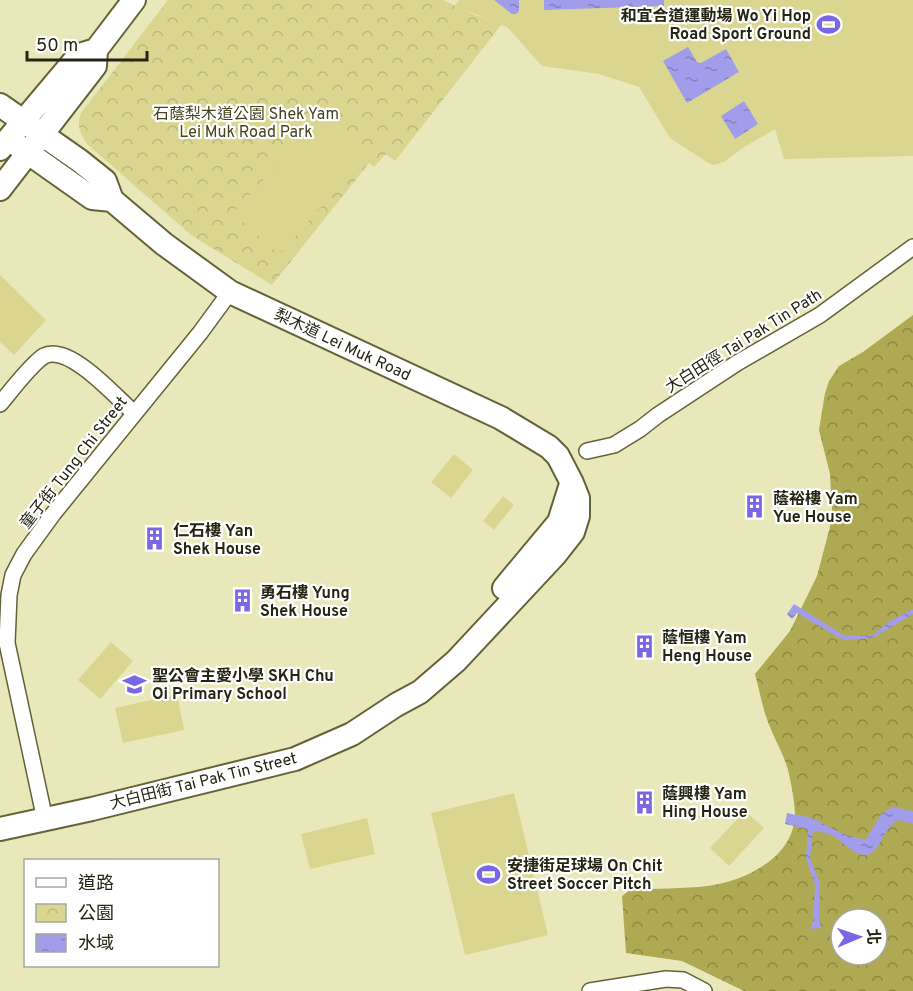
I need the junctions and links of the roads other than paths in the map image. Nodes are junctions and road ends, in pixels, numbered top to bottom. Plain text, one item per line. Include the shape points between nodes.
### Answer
1 (134, 0) edge
2 (96, 50) junction
3 (0, 105) edge
4 (24, 121) junction
5 (43, 135) junction
6 (3, 141) edge
7 (29, 153) junction
8 (0, 189) edge
9 (112, 200) junction
10 (913, 248) edge
11 (230, 292) junction
12 (0, 404) edge
13 (134, 413) junction
14 (587, 451) dead end
15 (572, 483) joint
16 (45, 819) junction
17 (0, 829) edge
18 (616, 987) junction
19 (590, 991) edge
20 (650, 991) edge
21 (704, 991) edge

1 - 2 street
2 - 4 street via 79,55
2 - 5 street via 95,66
3 - 4 street, 梨木道 Lei Muk Road
4 - 5 street, 梨木道 Lei Muk Road
4 - 6 street
5 - 7 street
5 - 9 street, 梨木道 Lei Muk Road via 105,181
6 - 7 street, 梨木道 Lei Muk Road
7 - 8 street
7 - 9 street, 梨木道 Lei Muk Road via 92,198
9 - 11 street, 梨木道 Lei Muk Road
10 - 14 street, 大白田徑 Tai Pak Tin Path via 820,315 737,363 640,429 614,445
11 - 13 street, 童子街 Tung Chi Street
11 - 15 street, 梨木道 Lei Muk Road via 501,418 549,447
12 - 13 street via 39,360 51,354 70,357
13 - 16 street, 童子街 Tung Chi Street via 24,554 13,576 7,643
15 - 16 street, 大白田街 Tai Pak Tin Street via 578,498 573,532 456,662 420,692 352,734 295,759
16 - 17 street, 大白田街 Tai Pak Tin Street
18 - 19 street
18 - 20 street
18 - 21 street via 677,980

